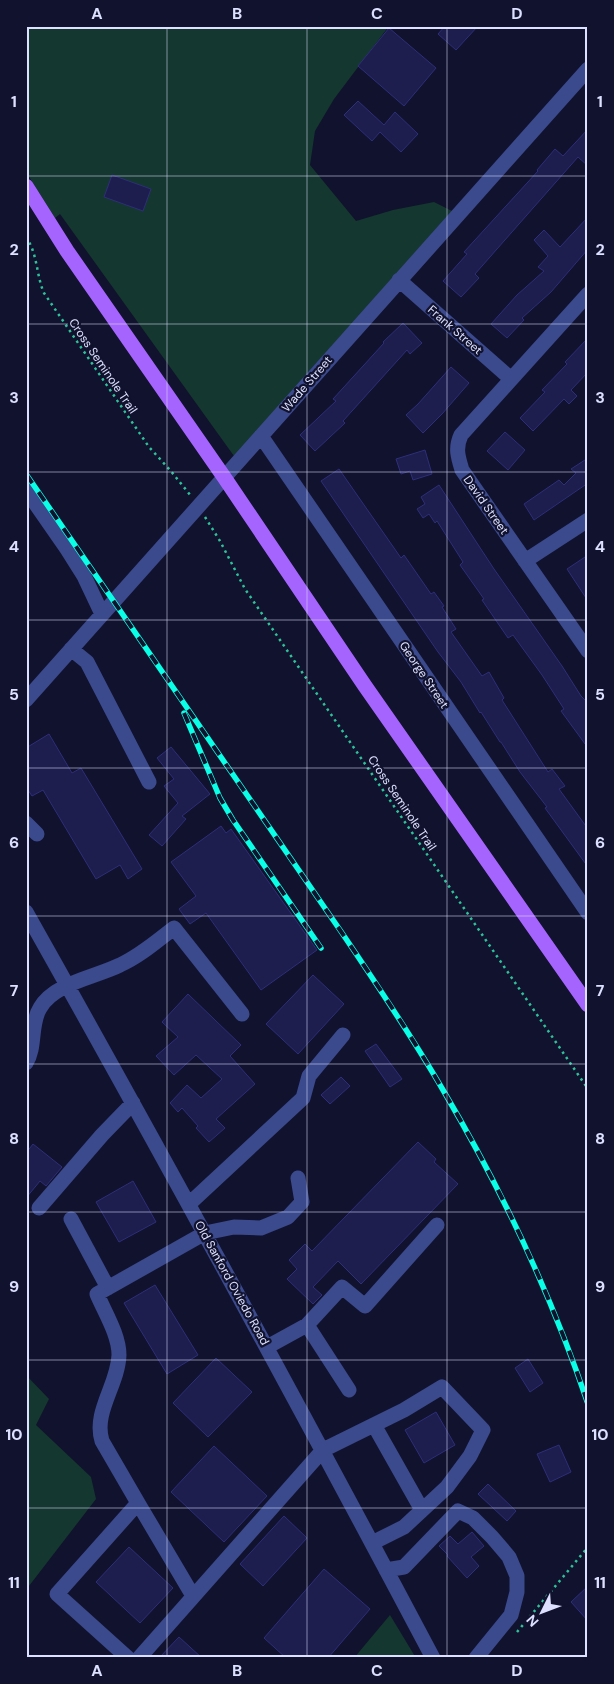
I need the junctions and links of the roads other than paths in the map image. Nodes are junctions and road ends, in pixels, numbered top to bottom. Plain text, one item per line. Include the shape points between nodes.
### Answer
1 (588, 68) edge
2 (26, 186) edge
3 (399, 280) junction
4 (588, 294) edge
5 (512, 379) junction
6 (261, 436) junction
7 (224, 478) junction
8 (26, 490) edge
9 (588, 520) edge
10 (525, 561) junction
11 (102, 614) junction
12 (71, 650) junction
13 (588, 651) edge
14 (26, 700) edge
15 (149, 782) dead end
16 (26, 823) edge
17 (37, 834) dead end
18 (26, 912) edge
19 (588, 913) edge
20 (67, 985) junction
21 (588, 1005) edge
22 (242, 1014) dead end
23 (342, 1034) dead end
24 (26, 1063) edge
25 (133, 1103) junction
26 (298, 1178) dead end
27 (189, 1204) junction
28 (39, 1208) dead end
29 (71, 1219) dead end
30 (437, 1225) dead end
31 (205, 1233) junction
32 (108, 1288) junction
33 (307, 1325) junction
34 (266, 1347) junction
35 (349, 1390) dead end
36 (374, 1425) junction
37 (323, 1450) junction
38 (138, 1503) junction
39 (422, 1510) junction
40 (372, 1543) junction
41 (386, 1570) junction
42 (193, 1596) junction
43 (128, 1658) edge
44 (139, 1658) edge
45 (433, 1658) edge
46 (476, 1658) edge

1 - 3 street, Wade Street
2 - 7 main road via 67,251
3 - 5 street, Frank Street
3 - 6 street, Wade Street
4 - 5 street, David Street
5 - 10 street, David Street via 461,435 457,455 462,470
6 - 7 street, Wade Street
6 - 19 street, George Street
7 - 11 street, Wade Street
7 - 21 main road
8 - 11 street via 80,570
9 - 10 street
10 - 13 street, David Street
11 - 12 street, Wade Street
12 - 14 street, Wade Street
12 - 15 street via 87,662
16 - 17 street
18 - 20 street, Old Sanford Oviedo Road
20 - 22 street via 126,962 174,928
20 - 24 street via 39,1009
20 - 25 street, Old Sanford Oviedo Road
23 - 27 street via 309,1076 303,1098
25 - 27 street, Old Sanford Oviedo Road
25 - 28 street
26 - 31 street via 302,1202 288,1217 261,1228 234,1227
27 - 31 street, Old Sanford Oviedo Road
29 - 32 street
30 - 33 street via 365,1306 342,1288
31 - 32 street
31 - 34 street, Old Sanford Oviedo Road
32 - 38 street via 97,1294 118,1343 119,1356 99,1421 100,1433
33 - 34 street
33 - 35 street
34 - 37 street, Old Sanford Oviedo Road
36 - 37 street
36 - 39 street
36 - 39 street via 442,1387 483,1430 465,1464 447,1487
37 - 40 street, Old Sanford Oviedo Road
37 - 42 street
38 - 42 street
38 - 43 street via 57,1594
39 - 40 street via 404,1527
40 - 41 street, Old Sanford Oviedo Road
41 - 45 street, Old Sanford Oviedo Road
41 - 46 street via 404,1567 458,1512 473,1518 509,1557 517,1576 511,1615
42 - 44 street

